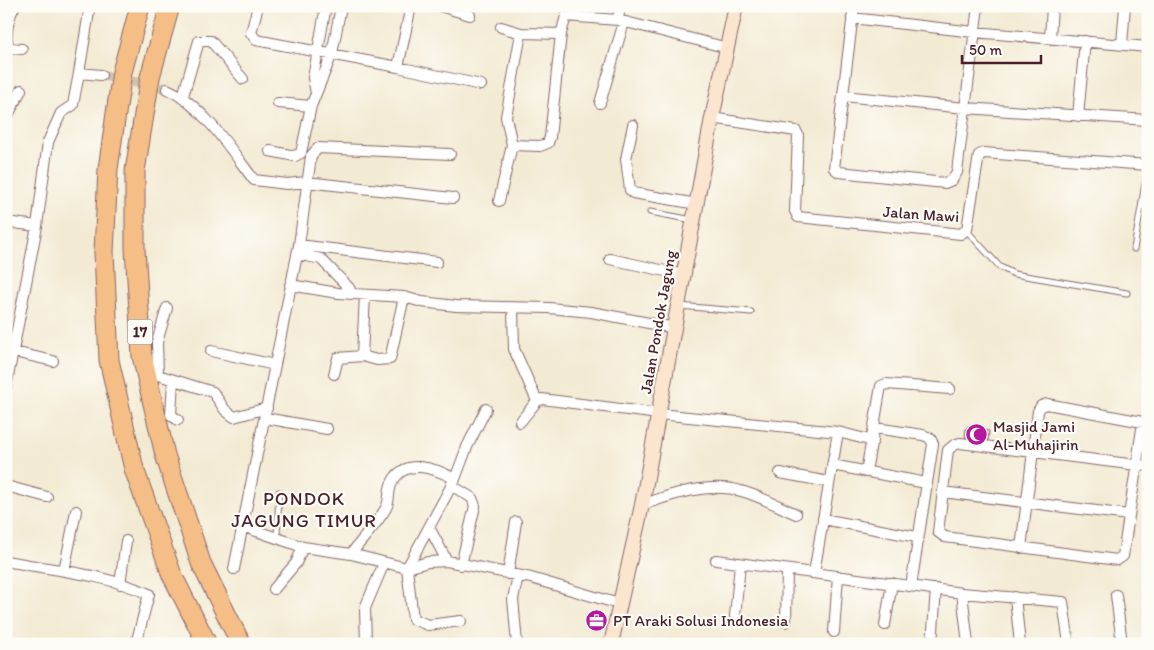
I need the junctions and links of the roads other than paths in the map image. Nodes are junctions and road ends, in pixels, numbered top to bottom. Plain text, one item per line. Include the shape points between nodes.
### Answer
1 (90, 6) edge
2 (140, 6) edge
3 (170, 6) edge
4 (258, 6) edge
5 (326, 6) edge
6 (341, 6) edge
7 (411, 6) edge
8 (440, 6) edge
9 (620, 6) edge
10 (736, 6) edge
11 (854, 6) edge
12 (978, 6) edge
13 (1052, 6) edge
14 (1125, 6) edge
15 (11, 10) edge
16 (470, 15) dead end
17 (852, 18) junction
18 (621, 21) junction
19 (501, 27) dead end
20 (974, 32) junction
21 (521, 33) junction
22 (561, 34) junction
23 (1050, 38) junction
24 (1085, 41) junction
25 (1122, 45) junction
26 (1148, 47) edge
27 (728, 48) junction
28 (22, 49) dead end
29 (317, 51) junction
30 (332, 54) junction
31 (398, 66) junction
32 (79, 73) junction
33 (102, 74) tunnel mouth
34 (243, 79) dead end
35 (481, 85) dead end
36 (167, 89) tunnel mouth
37 (21, 90) dead end
38 (316, 93) junction
39 (183, 96) junction
40 (843, 96) junction
41 (278, 103) dead end
42 (600, 104) dead end
43 (311, 106) junction
44 (965, 108) junction
45 (1078, 116) junction
46 (712, 118) junction
47 (6, 119) edge
48 (1148, 120) edge
49 (633, 125) dead end
50 (512, 145) junction
51 (270, 151) dead end
52 (450, 154) dead end
53 (1148, 165) edge
54 (306, 182) junction
55 (453, 198) dead end
56 (499, 201) dead end
57 (697, 204) junction
58 (650, 212) dead end
59 (694, 220) junction
60 (6, 222) edge
61 (37, 226) junction
62 (967, 231) junction
63 (298, 249) junction
64 (1134, 249) dead end
65 (610, 259) dead end
66 (437, 262) dead end
67 (684, 275) junction
68 (290, 286) junction
69 (1127, 293) dead end
70 (352, 294) junction
71 (365, 295) junction
72 (404, 297) junction
73 (679, 306) junction
74 (168, 308) dead end
75 (513, 308) junction
76 (751, 312) dead end
77 (675, 328) junction
78 (210, 350) dead end
79 (14, 352) junction
80 (362, 356) junction
81 (54, 361) dead end
82 (275, 365) junction
83 (334, 374) dead end
84 (173, 380) junction
85 (6, 386) edge
86 (950, 389) dead end
87 (537, 401) junction
88 (486, 409) dead end
89 (266, 413) junction
90 (659, 414) junction
91 (178, 420) dead end
92 (520, 422) dead end
93 (1145, 422) edge
94 (875, 428) junction
95 (327, 429) dead end
96 (838, 432) junction
97 (873, 441) junction
98 (1032, 452) junction
99 (832, 465) junction
100 (1137, 465) junction
101 (1148, 466) edge
102 (866, 472) junction
103 (780, 473) dead end
104 (453, 482) junction
105 (829, 482) junction
106 (926, 483) junction
107 (6, 486) edge
108 (279, 492) dead end
109 (942, 492) junction
110 (47, 497) dead end
111 (1026, 502) junction
112 (642, 505) junction
113 (76, 511) dead end
114 (796, 514) dead end
115 (1129, 515) junction
116 (823, 519) junction
117 (516, 522) dead end
118 (242, 526) junction
119 (428, 527) junction
120 (917, 537) junction
121 (277, 538) junction
122 (126, 541) dead end
123 (303, 547) junction
124 (1021, 548) junction
125 (350, 554) junction
126 (716, 560) dead end
127 (6, 561) edge
128 (447, 561) junction
129 (384, 564) junction
130 (740, 564) junction
131 (461, 565) junction
132 (407, 568) junction
133 (234, 569) dead end
134 (787, 570) junction
135 (64, 571) junction
136 (814, 573) junction
137 (513, 575) junction
138 (838, 576) junction
139 (120, 584) junction
140 (892, 584) junction
141 (911, 586) junction
142 (274, 589) dead end
143 (936, 589) junction
144 (962, 593) junction
145 (1116, 595) dead end
146 (1015, 597) junction
147 (619, 604) junction
148 (735, 616) dead end
149 (461, 621) dead end
150 (786, 622) dead end
151 (885, 625) dead end
152 (834, 632) dead end
153 (136, 644) edge
154 (207, 644) edge
155 (241, 644) edge
156 (366, 644) edge
157 (517, 644) edge
158 (610, 644) edge
159 (932, 644) edge
160 (968, 644) edge
161 (1020, 644) edge
162 (1069, 644) edge
163 (1122, 644) edge

1 - 32 street
2 - 154 highway, 17 via 122,72 108,169 104,252 109,360 134,469 172,575
3 - 155 highway, 17 via 150,77 135,171 135,249 142,356 165,455 201,563
4 - 29 street via 251,33 254,39
5 - 29 street
6 - 30 street
7 - 31 street
8 - 16 street
9 - 18 street
10 - 27 street, Jalan Pondok Jagung
11 - 17 street
12 - 20 street
13 - 23 street
14 - 25 street
15 - 28 street via 8,45
17 - 20 street
17 - 40 street
18 - 22 street via 568,15 564,17
18 - 27 street
18 - 42 street
19 - 21 street
20 - 23 street
20 - 44 street
21 - 22 street
21 - 50 street via 506,117
22 - 50 street via 548,142 540,146
23 - 24 street
24 - 25 street
24 - 45 street
25 - 26 street
27 - 46 street, Jalan Pondok Jagung
29 - 30 street
29 - 38 street via 313,78
30 - 31 street
30 - 38 street
31 - 35 street
32 - 33 street
32 - 61 street via 73,105 61,113 48,142
34 - 39 street via 211,42 199,41
36 - 39 street
37 - 47 street
38 - 43 street
39 - 54 street via 254,180 287,184
40 - 44 street
40 - 44 street via 834,168 837,172 945,183 952,180 957,172
41 - 43 street
43 - 51 street via 302,153 295,156
44 - 45 street
45 - 48 street
46 - 57 street, Jalan Pondok Jagung
46 - 62 street, Jalan Mawi via 796,131 795,211 798,217 958,234
49 - 57 street via 626,159 630,190
50 - 56 street
52 - 54 street via 318,148 311,156
53 - 62 street, Jalan Mawi via 979,154
53 - 64 lane
54 - 55 street
54 - 63 street
57 - 59 street, Jalan Pondok Jagung
58 - 59 lane
59 - 67 street, Jalan Pondok Jagung
60 - 61 street
61 - 79 street
62 - 69 lane via 1000,267 1014,274
63 - 66 street
63 - 68 street
63 - 70 street via 321,259
65 - 67 street
67 - 73 street, Jalan Pondok Jagung
68 - 70 street
68 - 82 street
70 - 71 street
71 - 72 street
71 - 80 street
72 - 75 street via 456,306
72 - 80 street via 390,359
73 - 76 lane
73 - 77 street, Jalan Pondok Jagung
74 - 84 street via 157,342 157,374
75 - 77 street via 591,312
75 - 87 street via 514,349
77 - 90 street, Jalan Pondok Jagung
78 - 82 street
79 - 81 street
79 - 85 street
80 - 83 street via 338,358
82 - 89 street
84 - 89 street via 213,392 234,417
84 - 91 street via 171,415
86 - 94 street via 881,386
87 - 90 street
87 - 92 street
88 - 104 street
89 - 95 street
89 - 118 street
90 - 96 street
90 - 112 street, Jalan Pondok Jagung
93 - 98 street via 1047,404 1038,411
93 - 100 street
94 - 97 street
94 - 106 street via 930,438 933,444
96 - 97 street
96 - 99 street
97 - 102 street
98 - 100 street
98 - 109 street via 954,445 948,450
98 - 111 street
99 - 102 street
99 - 105 street
100 - 101 street
100 - 115 street
102 - 106 street
103 - 105 street
104 - 119 street
104 - 125 street via 432,468 418,466 397,477 388,494 386,507
104 - 131 street via 472,498 475,506
105 - 116 street
106 - 120 street
107 - 110 street
108 - 121 lane
109 - 111 street
109 - 124 street via 938,532 945,537
111 - 115 street
111 - 124 street
112 - 114 street via 670,495 707,488 741,491
112 - 147 street, Jalan Pondok Jagung
113 - 135 street
115 - 124 street via 1123,556 1116,560
116 - 120 street
116 - 136 street
117 - 137 street
118 - 121 street
118 - 133 street
119 - 128 street
119 - 132 street
120 - 141 street
121 - 123 street
122 - 139 street
123 - 125 street
123 - 142 street via 296,564
125 - 129 street
126 - 130 street
127 - 135 street
128 - 131 street
128 - 132 street
129 - 132 street
129 - 156 street via 365,608
130 - 134 street
130 - 148 street
131 - 137 street
132 - 149 street via 413,619 428,625
134 - 136 street
134 - 150 street
135 - 139 street
136 - 138 street
137 - 147 street
137 - 157 street
138 - 140 street
138 - 152 street
139 - 153 street via 149,594
140 - 141 street
140 - 151 street
141 - 143 street
143 - 144 street
143 - 159 street
144 - 146 street
144 - 160 street
145 - 163 street
146 - 161 street
146 - 162 street via 1063,602
147 - 158 street, Jalan Pondok Jagung

